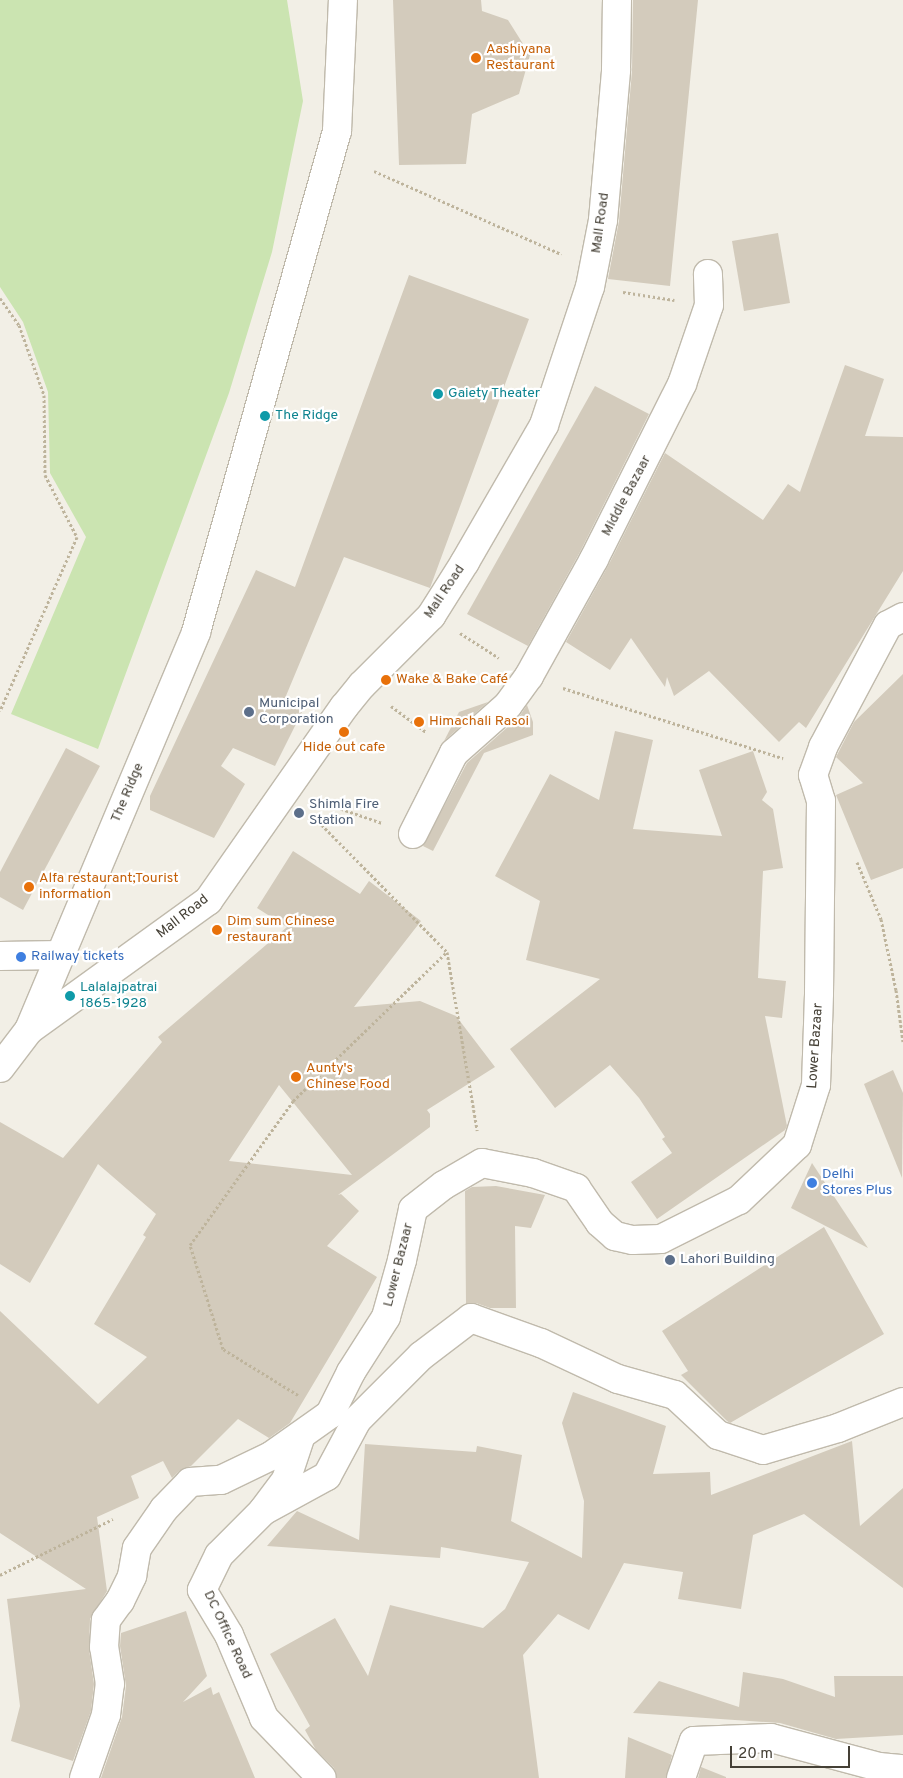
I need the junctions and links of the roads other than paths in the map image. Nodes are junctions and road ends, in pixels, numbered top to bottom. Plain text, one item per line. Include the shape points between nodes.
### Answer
1 (343, 0) edge
2 (617, 0) edge
3 (708, 274) dead end
4 (903, 618) edge
5 (413, 834) road end
6 (60, 955) junction
7 (0, 956) edge
8 (29, 1030) junction
9 (0, 1068) edge
10 (903, 1402) edge
11 (300, 1438) junction
12 (263, 1511) junction
13 (903, 1769) edge
14 (84, 1778) edge
15 (322, 1778) edge
16 (681, 1778) edge

1 - 6 street, The Ridge via 336,130 196,632
2 - 8 street, Mall Road via 616,70 603,220 592,278 544,425 431,616 362,685 208,901
3 - 5 street, Middle Bazaar via 709,305 682,384 651,449 529,676 508,705 454,752
4 - 11 street, Lower Bazaar via 888,625 822,747 812,775 821,801 816,1085 797,1145 739,1200 661,1239 633,1240 615,1236 600,1223 576,1188 532,1172 482,1163 444,1185 413,1209 386,1317 351,1372 330,1414
6 - 7 street
6 - 8 street, The Ridge
8 - 9 street, Mall Road
10 - 12 street via 838,1428 763,1450 718,1435 675,1395 618,1379 541,1342 471,1318 421,1356 357,1420 326,1476
11 - 12 street, DC Office Road via 286,1480
11 - 14 street, Lower Bazaar via 222,1480 190,1482 164,1509 137,1548 132,1576 106,1620 104,1647 110,1684 106,1714
12 - 15 street, DC Office Road via 219,1555 202,1590 229,1635 264,1718
13 - 16 street via 879,1767 771,1738 694,1741

